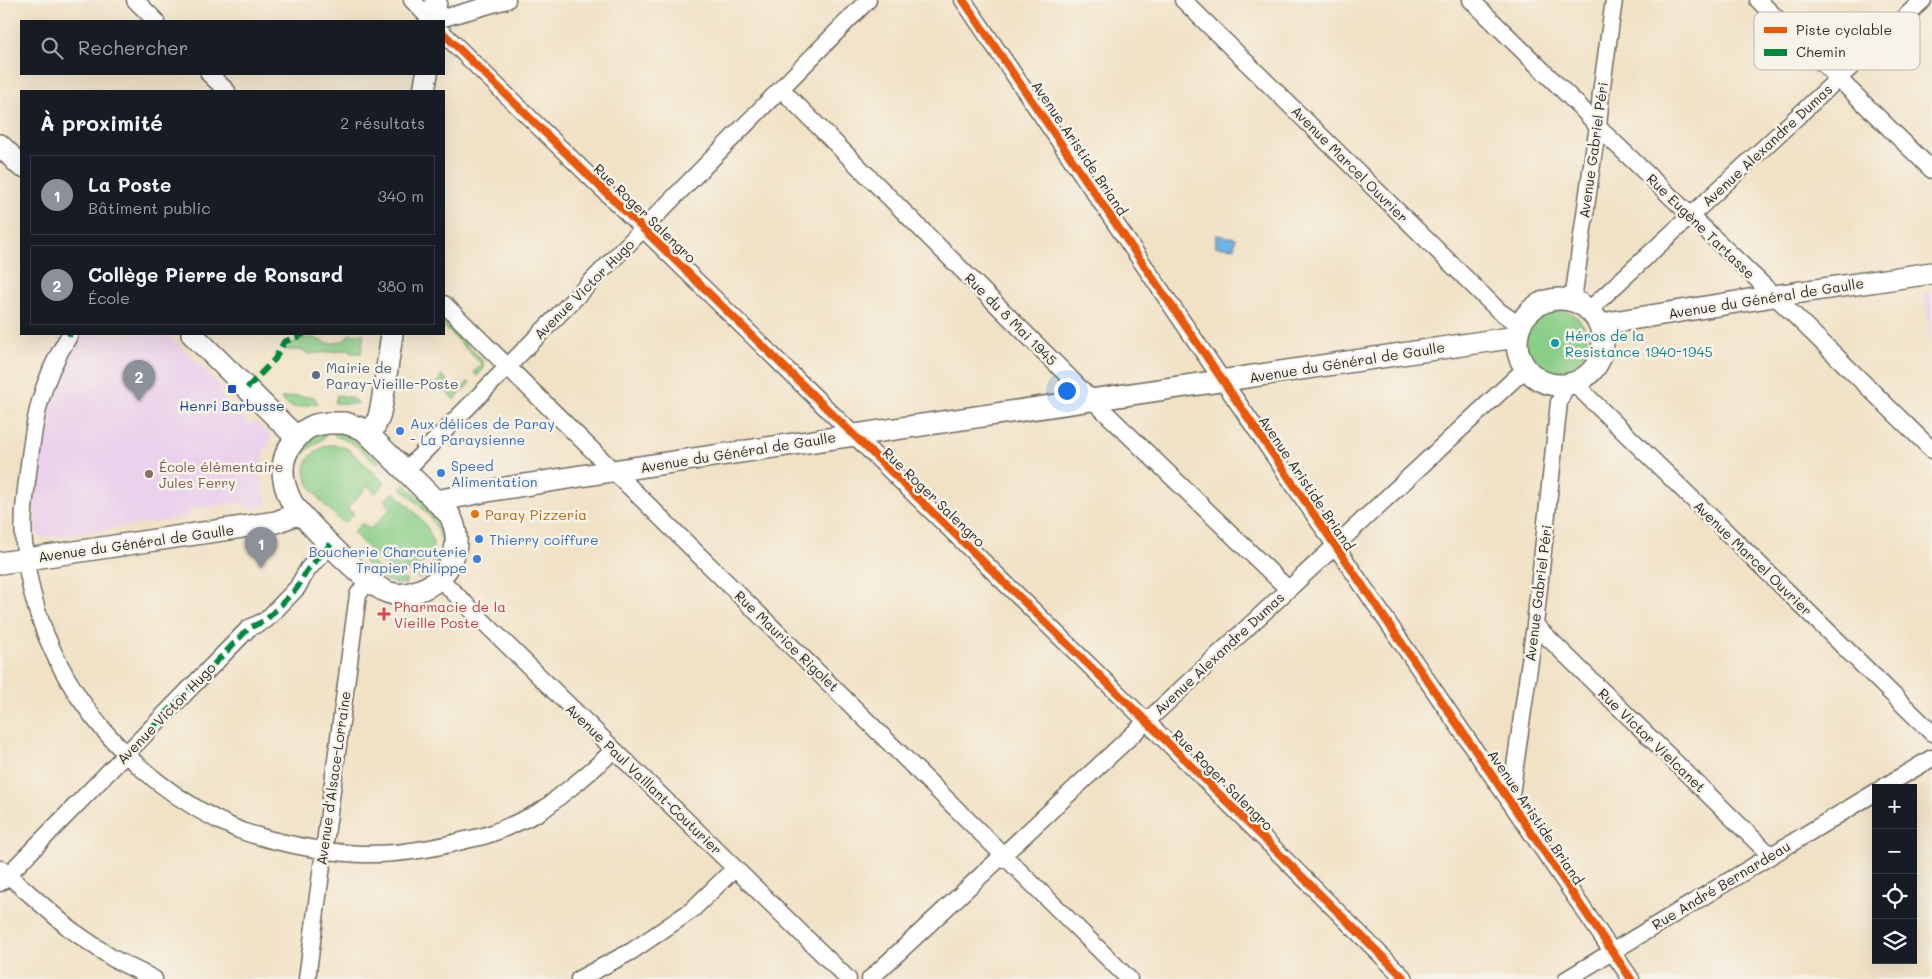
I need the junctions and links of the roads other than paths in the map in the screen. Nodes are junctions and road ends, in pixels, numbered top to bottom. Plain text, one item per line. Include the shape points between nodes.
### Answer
1 (135, 0) edge
2 (412, 0) edge
3 (436, 0) edge
4 (507, 0) edge
5 (868, 0) edge
6 (963, 0) edge
7 (1183, 0) edge
8 (1471, 0) edge
9 (1614, 0) edge
10 (1758, 0) edge
11 (1923, 0) edge
12 (1770, 12) edge
13 (1910, 12) edge
14 (155, 20) edge
15 (433, 20) edge
16 (434, 20) edge
17 (437, 20) edge
18 (445, 35) edge
19 (1830, 70) edge
20 (1847, 70) edge
21 (211, 75) edge
22 (427, 75) edge
23 (1838, 78) junction
24 (781, 89) junction
25 (226, 90) edge
26 (424, 90) edge
27 (1598, 127) junction
28 (0, 147) edge
29 (20, 165) edge
30 (1932, 170) edge
31 (1691, 215) junction
32 (644, 229) junction
33 (1932, 273) edge
34 (1774, 296) junction
35 (445, 305) edge
36 (1588, 312) junction
37 (1518, 331) junction
38 (193, 335) edge
39 (392, 335) edge
40 (69, 336) dead end
41 (508, 367) junction
42 (1525, 369) junction
43 (1222, 380) junction
44 (1571, 384) junction
45 (1093, 399) junction
46 (852, 434) junction
47 (370, 436) junction
48 (297, 438) junction
49 (1932, 450) edge
50 (405, 471) junction
51 (612, 471) junction
52 (436, 501) junction
53 (300, 513) junction
54 (331, 544) junction
55 (1335, 546) junction
56 (26, 560) junction
57 (0, 563) edge
58 (440, 578) junction
59 (368, 580) junction
60 (1288, 589) junction
61 (1535, 625) junction
62 (1146, 721) junction
63 (1932, 733) edge
64 (614, 750) junction
65 (126, 755) junction
66 (1932, 758) edge
67 (1889, 784) edge
68 (1872, 794) edge
69 (1510, 802) junction
70 (324, 852) junction
71 (1004, 855) junction
72 (1770, 855) junction
73 (735, 868) junction
74 (3, 875) edge
75 (1613, 951) junction
76 (154, 979) edge
77 (307, 979) edge
78 (579, 979) edge
79 (848, 979) edge
80 (870, 979) edge
81 (1129, 979) edge
82 (1405, 979) edge
83 (1566, 979) edge
84 (1632, 979) edge

1 - 14 street
2 - 15 street
3 - 16 street
4 - 17 street
5 - 24 street, Avenue Victor Hugo
6 - 43 street, Avenue Aristide Briand
7 - 37 street, Avenue Marcel Ouvrier
8 - 27 street, Rue Eugène Tartasse
9 - 27 street, Avenue Gabriel Péri
10 - 12 street
11 - 13 street, Avenue Alexandre Dumas
18 - 32 street, Rue Roger Salengro
19 - 23 street
20 - 23 street, Avenue Alexandre Dumas
21 - 25 street
22 - 26 street
23 - 30 street
23 - 31 street, Avenue Alexandre Dumas
24 - 32 street, Avenue Victor Hugo
24 - 45 street, Rue du 8 Mai 1945
27 - 31 street, Rue Eugène Tartasse
27 - 36 street, Avenue Gabriel Péri via 1594,150
28 - 29 street
31 - 34 street, Rue Eugène Tartasse
31 - 36 street, Avenue Alexandre Dumas
32 - 41 street, Avenue Victor Hugo
32 - 46 street, Rue Roger Salengro
33 - 34 street, Avenue du Général de Gaulle
34 - 36 street, Avenue du Général de Gaulle via 1613,322
34 - 49 street, Rue Eugène Tartasse
35 - 41 street, Rue Maurice Rigolet
36 - 37 street via 1562,298 1549,300 1526,314
36 - 44 street via 1603,339 1602,353 1592,370
37 - 42 street via 1518,356
37 - 43 street, Avenue du Général de Gaulle
38 - 48 street
39 - 47 street via 379,417
40 - 56 street via 49,373 35,416 23,510
41 - 50 street, Avenue Victor Hugo
41 - 51 street, Rue Maurice Rigolet
42 - 44 street via 1544,382
42 - 55 street, Avenue Alexandre Dumas
43 - 45 street, Avenue du Général de Gaulle
43 - 55 street, Avenue Aristide Briand
44 - 61 street, Avenue Gabriel Péri via 1559,402
44 - 63 street, Avenue Marcel Ouvrier via 1581,390
45 - 46 street, Avenue du Général de Gaulle
45 - 60 street, Rue du 8 Mai 1945
46 - 51 street, Avenue du Général de Gaulle
46 - 62 street, Rue Roger Salengro
47 - 48 street via 354,425 328,422 312,426
47 - 50 street
48 - 53 street via 288,448 282,470 284,488
50 - 52 street
51 - 52 street, Avenue du Général de Gaulle
51 - 71 street, Rue Maurice Rigolet
52 - 58 street via 449,514 456,533 449,567
53 - 54 street
53 - 56 street, Avenue du Général de Gaulle via 276,522
54 - 59 street
54 - 65 street, Avenue Victor Hugo via 308,569 297,588 266,620 249,628
55 - 60 street, Avenue Alexandre Dumas
55 - 69 street, Avenue Aristide Briand
56 - 57 street, Avenue du Général de Gaulle
56 - 65 street via 40,620 55,657 77,696
58 - 59 street via 429,587 402,595 386,592
58 - 64 street, Avenue Paul Vaillant-Couturier
59 - 70 street, Avenue d'Alsace-Lorraine via 358,595
60 - 62 street, Avenue Alexandre Dumas
61 - 69 street, Avenue Gabriel Péri
61 - 72 street, Rue Victor Vielcanet
62 - 71 street, Avenue Alexandre Dumas
62 - 82 street, Rue Roger Salengro
64 - 70 street via 542,810 493,833 438,848 390,854
64 - 73 street, Avenue Paul Vaillant-Couturier
65 - 70 street via 180,799 209,816 242,831
65 - 74 street, Avenue Victor Hugo
66 - 67 street
68 - 72 street, Rue André Bernardeau
69 - 75 street, Avenue Aristide Briand
70 - 77 street, Avenue d'Alsace-Lorraine
71 - 80 street, Avenue Alexandre Dumas
71 - 81 street, Rue Maurice Rigolet
72 - 75 street, Rue André Bernardeau
73 - 78 street via 692,910 632,951
73 - 79 street, Avenue Paul Vaillant-Couturier
74 - 76 street via 93,946
75 - 83 street, Rue André Bernardeau
75 - 84 street, Avenue Aristide Briand

